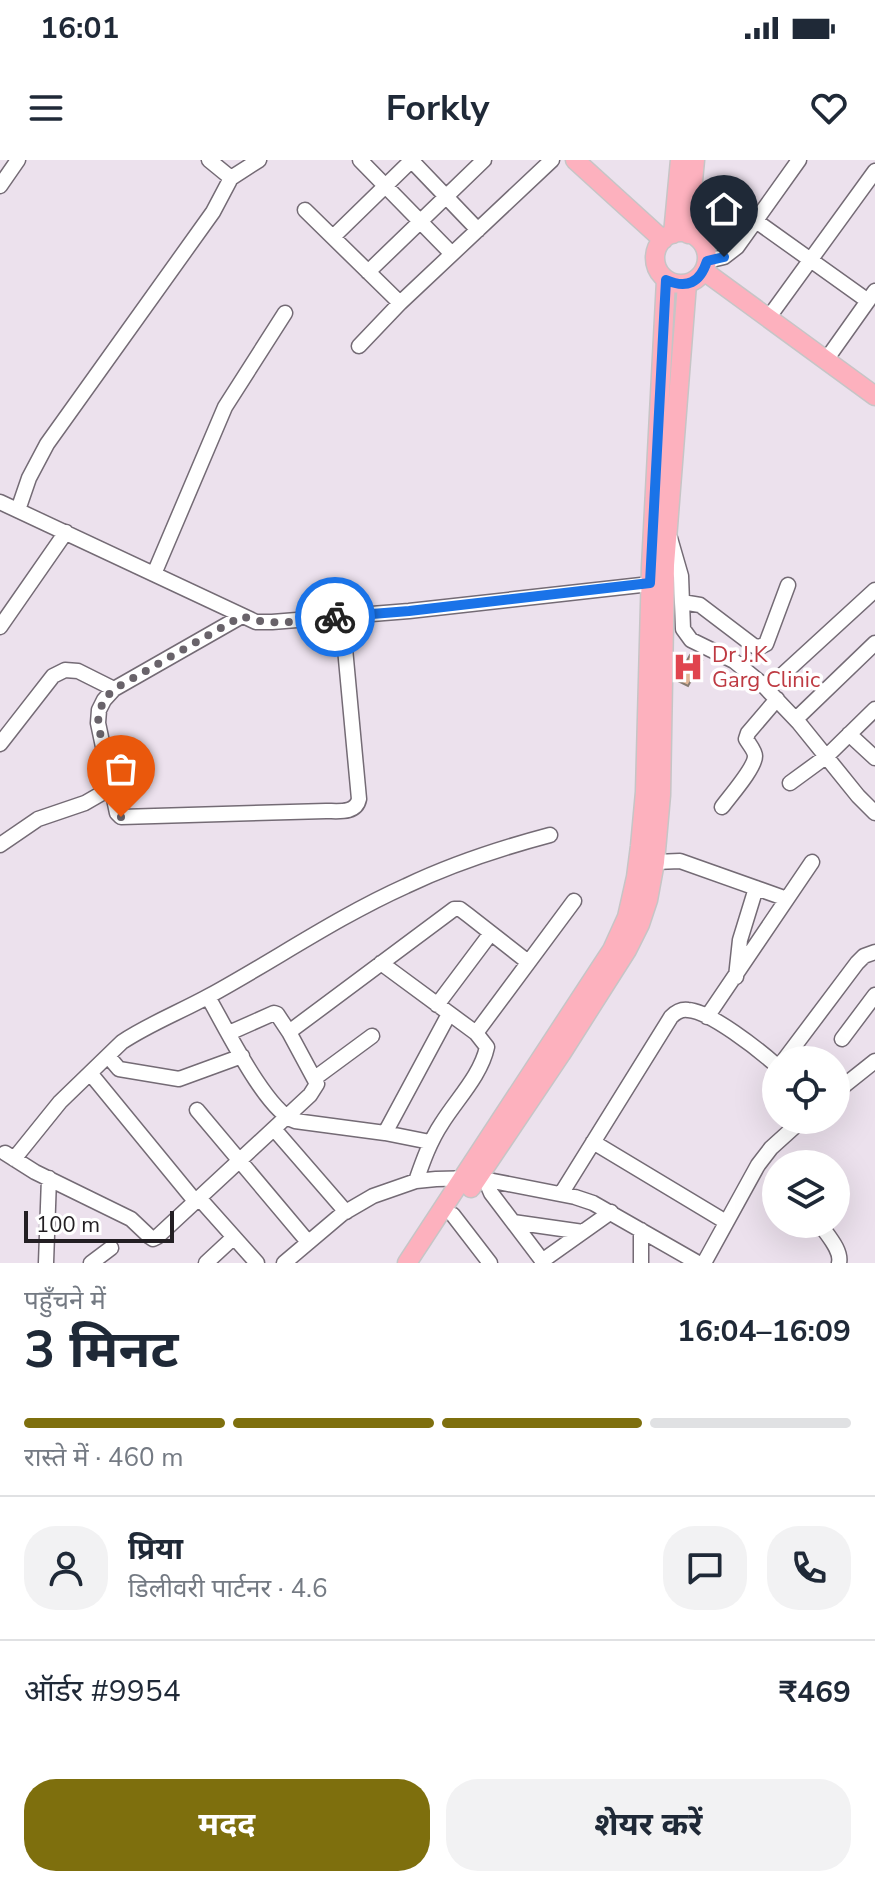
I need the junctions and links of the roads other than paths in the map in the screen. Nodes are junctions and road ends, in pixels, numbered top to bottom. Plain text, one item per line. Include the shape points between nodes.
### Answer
1 (18, 160) edge
2 (209, 160) edge
3 (259, 160) edge
4 (360, 160) edge
5 (412, 160) edge
6 (484, 160) edge
7 (552, 160) edge
8 (575, 160) edge
9 (680, 160) edge
10 (695, 160) edge
11 (799, 160) edge
12 (467, 166) edge
13 (875, 171) edge
14 (237, 174) junction
15 (0, 186) edge
16 (385, 186) junction
17 (446, 197) junction
18 (305, 210) dead end
19 (756, 221) junction
20 (420, 222) junction
21 (478, 230) junction
22 (675, 236) junction
23 (333, 237) junction
24 (452, 254) junction
25 (810, 260) junction
26 (706, 266) junction
27 (368, 272) junction
28 (666, 280) junction
29 (687, 284) junction
30 (871, 296) edge
31 (400, 303) junction
32 (285, 313) dead end
33 (769, 317) junction
34 (359, 346) dead end
35 (826, 360) junction
36 (875, 396) edge
37 (0, 502) edge
38 (18, 510) junction
39 (667, 530) junction
40 (66, 532) junction
41 (154, 574) junction
42 (657, 583) junction
43 (788, 585) dead end
44 (875, 590) edge
45 (682, 602) junction
46 (242, 616) junction
47 (342, 616) junction
48 (0, 627) edge
49 (875, 643) edge
50 (114, 689) junction
51 (772, 694) junction
52 (875, 709) edge
53 (796, 719) junction
54 (849, 734) junction
55 (0, 744) edge
56 (827, 756) junction
57 (875, 758) edge
58 (790, 783) dead end
59 (111, 788) junction
60 (722, 807) dead end
61 (875, 813) edge
62 (550, 835) dead end
63 (0, 845) edge
64 (651, 854) junction
65 (812, 862) dead end
66 (756, 888) junction
67 (787, 899) junction
68 (574, 901) dead end
69 (491, 933) junction
70 (875, 952) edge
71 (528, 962) junction
72 (381, 963) junction
73 (736, 977) junction
74 (875, 995) edge
75 (208, 997) junction
76 (437, 1005) junction
77 (449, 1014) junction
78 (707, 1017) junction
79 (289, 1032) junction
80 (229, 1033) junction
81 (476, 1033) junction
82 (372, 1036) dead end
83 (842, 1039) dead end
84 (795, 1046) edge
85 (762, 1054) edge
86 (108, 1056) junction
87 (242, 1056) junction
88 (875, 1061) edge
89 (90, 1073) junction
90 (315, 1078) junction
91 (850, 1081) edge
92 (197, 1110) dead end
93 (286, 1118) junction
94 (274, 1129) junction
95 (385, 1133) junction
96 (786, 1134) edge
97 (430, 1142) junction
98 (593, 1142) junction
99 (239, 1160) junction
100 (49, 1178) junction
101 (475, 1178) junction
102 (416, 1181) junction
103 (561, 1194) junction
104 (197, 1199) junction
105 (346, 1212) junction
106 (611, 1212) junction
107 (453, 1215) junction
108 (513, 1222) junction
109 (726, 1222) junction
110 (641, 1230) junction
111 (583, 1232) junction
112 (234, 1237) junction
113 (829, 1238) edge
114 (308, 1242) junction
115 (111, 1248) dead end
116 (295, 1260) edge
117 (95, 1262) edge
118 (543, 1262) edge
119 (46, 1263) edge
120 (206, 1263) edge
121 (257, 1263) edge
122 (407, 1263) edge
123 (420, 1263) edge
124 (490, 1263) edge
125 (641, 1263) edge
126 (701, 1263) edge
127 (839, 1263) edge

1 - 15 street
2 - 14 street
3 - 14 street
4 - 16 street
5 - 16 street
5 - 17 street
6 - 12 street
7 - 21 street
8 - 22 main road
9 - 22 main road
10 - 22 main road
11 - 19 street
12 - 17 street
13 - 25 street
14 - 38 street via 39,457
16 - 20 street
16 - 23 street
17 - 20 street
17 - 21 street
18 - 23 street
19 - 25 street
19 - 26 street via 737,247
20 - 24 street
20 - 27 street
21 - 24 street
22 - 26 main road via 693,235 701,242
22 - 28 main road via 657,250 659,271
23 - 27 street
24 - 31 street
25 - 30 street
25 - 33 street
26 - 29 main road
26 - 33 main road
27 - 31 street
28 - 29 main road
28 - 42 main road
29 - 39 main road
30 - 35 street
31 - 34 street
32 - 41 street via 225,407
33 - 35 main road
35 - 36 main road
37 - 38 street
38 - 40 street
39 - 42 main road
39 - 45 street via 681,576
40 - 41 street
40 - 48 street
41 - 46 street
42 - 47 street
42 - 64 main road
43 - 45 street via 766,644 760,647 700,605
44 - 51 street
45 - 51 street via 686,635 734,661
46 - 47 street via 256,622
46 - 50 street
47 - 59 street via 359,799 352,810 130,818 117,813
49 - 53 street
50 - 55 street via 65,670 53,676
50 - 59 street via 99,710 98,723
51 - 53 street
51 - 60 street via 746,739 755,753 752,766
52 - 54 street
53 - 56 street
54 - 56 street
54 - 57 street
56 - 58 street
56 - 61 street
59 - 63 street via 38,819
62 - 75 street via 404,886
64 - 66 street
64 - 101 main road via 636,877 612,950
65 - 67 street
66 - 67 street
66 - 73 street via 740,940
67 - 73 street
68 - 71 street
69 - 71 street
69 - 72 street via 454,909
69 - 76 street
70 - 84 street via 857,963
71 - 81 street
72 - 76 street
72 - 79 street
73 - 78 street
74 - 83 street
75 - 80 street
75 - 86 street via 134,1034
76 - 77 street
77 - 81 street
77 - 95 street
78 - 85 street
78 - 98 street via 685,1009 671,1017
79 - 80 street via 274,1013
79 - 90 street
80 - 87 street
81 - 97 street via 487,1047 485,1054
82 - 90 street
86 - 87 street via 119,1069 172,1079
86 - 89 street
87 - 93 street
88 - 91 street
89 - 100 street via 9,1156
89 - 104 street
90 - 93 street via 315,1089
92 - 99 street
93 - 94 street
93 - 95 street
94 - 99 street
94 - 105 street
95 - 97 street
96 - 109 street via 758,1165
97 - 102 street
98 - 103 street
98 - 109 street
99 - 104 street
99 - 114 street
100 - 104 street via 131,1219 153,1239
100 - 119 street
101 - 102 street
101 - 103 street
101 - 107 main road
101 - 108 street
101 - 122 main road
102 - 105 street
103 - 106 street
104 - 112 street
105 - 114 street
106 - 110 street
106 - 111 street
107 - 123 main road
107 - 124 street
108 - 111 street
108 - 118 street
109 - 126 street
110 - 125 street
110 - 126 street
111 - 118 street
112 - 120 street
112 - 121 street
113 - 127 street
114 - 116 street
115 - 117 street

